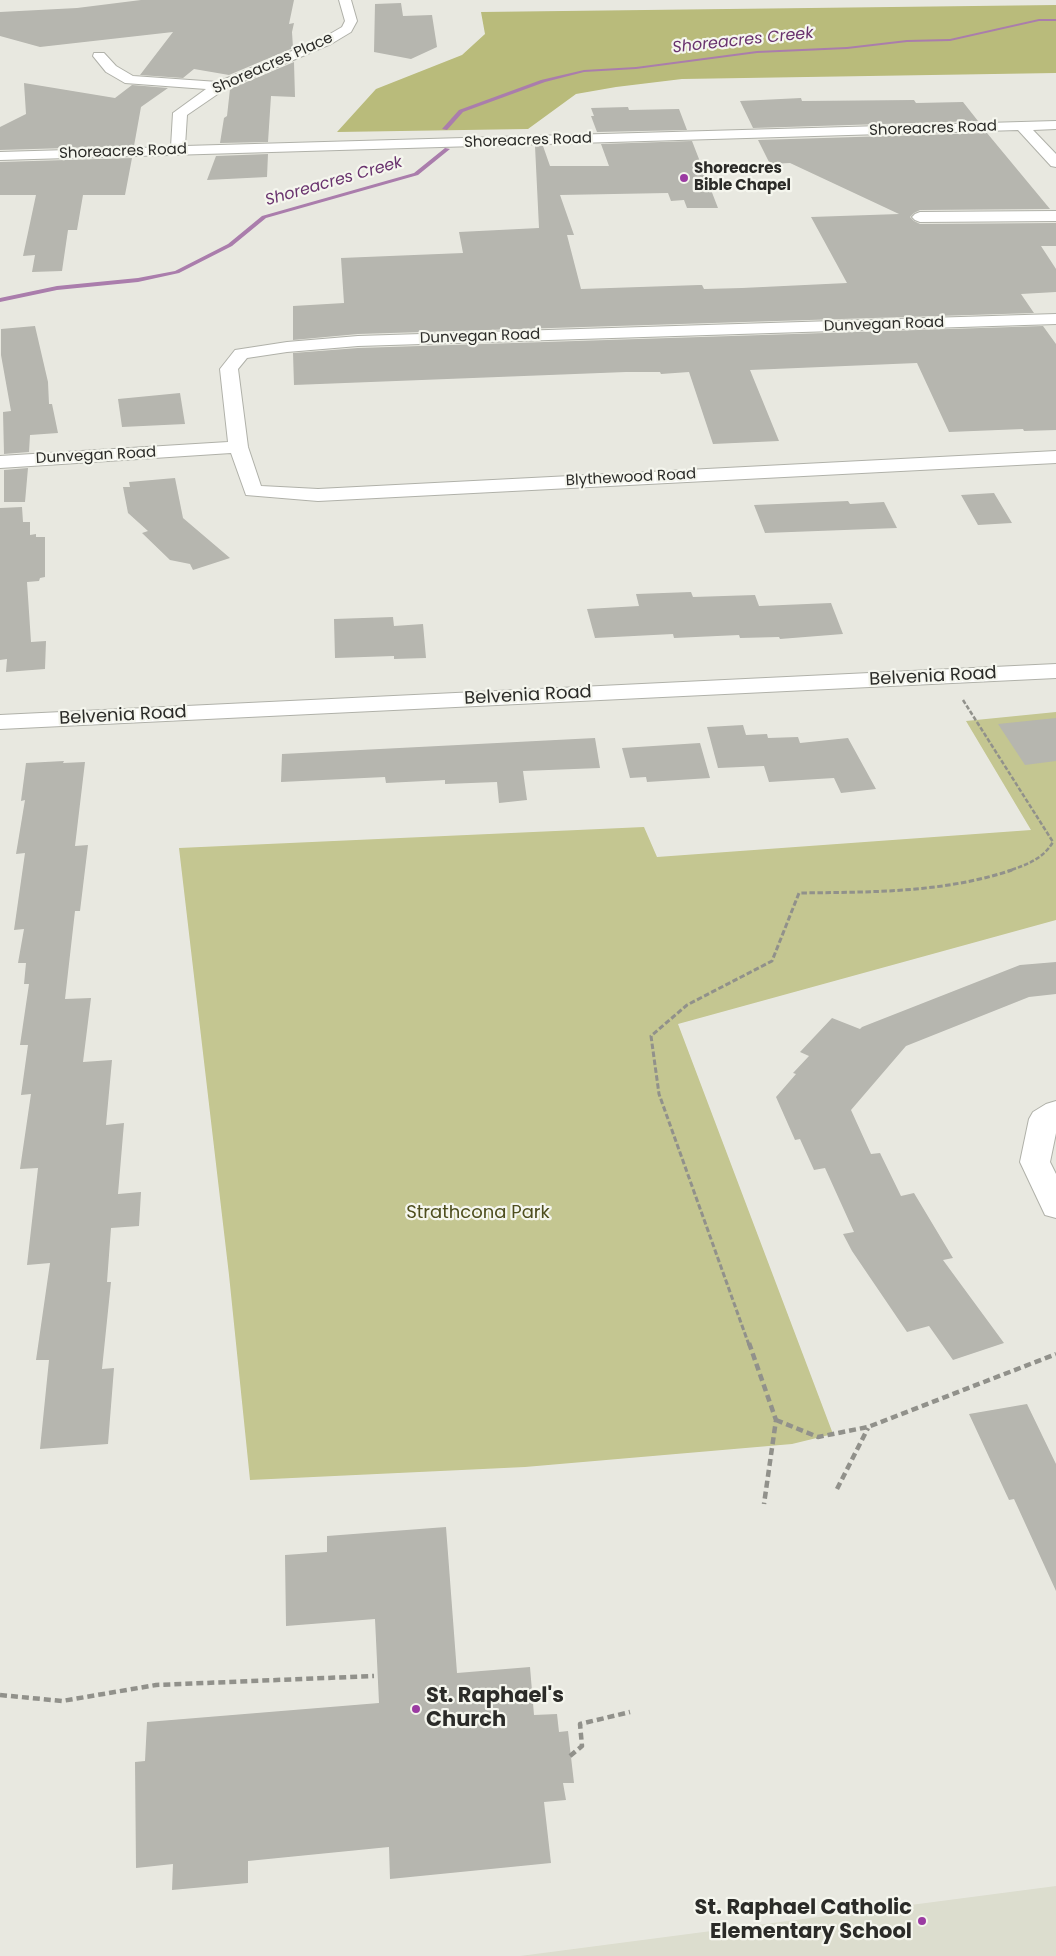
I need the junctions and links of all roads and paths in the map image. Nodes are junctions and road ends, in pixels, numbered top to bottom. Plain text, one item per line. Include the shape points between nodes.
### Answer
1 (345, 0) edge
2 (99, 56) dead end
3 (220, 86) junction
4 (1056, 125) edge
5 (1022, 126) junction
6 (178, 151) junction
7 (0, 156) edge
8 (1056, 163) edge
9 (1056, 216) edge
10 (920, 217) dead end
11 (1056, 319) edge
12 (238, 447) junction
13 (1056, 456) edge
14 (0, 462) edge
15 (1056, 671) edge
16 (948, 676) junction
17 (0, 722) edge
18 (1056, 1111) edge
19 (1056, 1207) edge
20 (1056, 1354) edge
21 (776, 1420) junction
22 (868, 1427) junction
23 (836, 1489) dead end
24 (764, 1504) dead end
25 (374, 1676) dead end
26 (0, 1695) edge
27 (630, 1712) dead end
28 (570, 1756) dead end

1 - 3 street, Shoreacres Place via 351,21 347,29
2 - 3 street via 111,70 130,80
3 - 6 street, Shoreacres Place via 180,113
4 - 5 street, Shoreacres Road
5 - 6 street, Shoreacres Road
5 - 8 street
6 - 7 street, Shoreacres Road
9 - 10 street
11 - 12 street, Dunvegan Road via 358,341 241,354 229,369
12 - 13 street, Blythewood Road via 253,491 318,495
12 - 14 street, Dunvegan Road
15 - 16 street, Belvenia Road
16 - 17 street, Belvenia Road
16 - 21 path via 1053,842 1048,851 1039,859 1005,873 948,887 799,893 772,961 687,1005 651,1036 659,1094
18 - 19 street via 1044,1118 1035,1162
20 - 22 path
21 - 22 path via 818,1438
21 - 24 path
22 - 23 path
25 - 26 path via 156,1685 62,1701
27 - 28 path via 580,1724 582,1746

